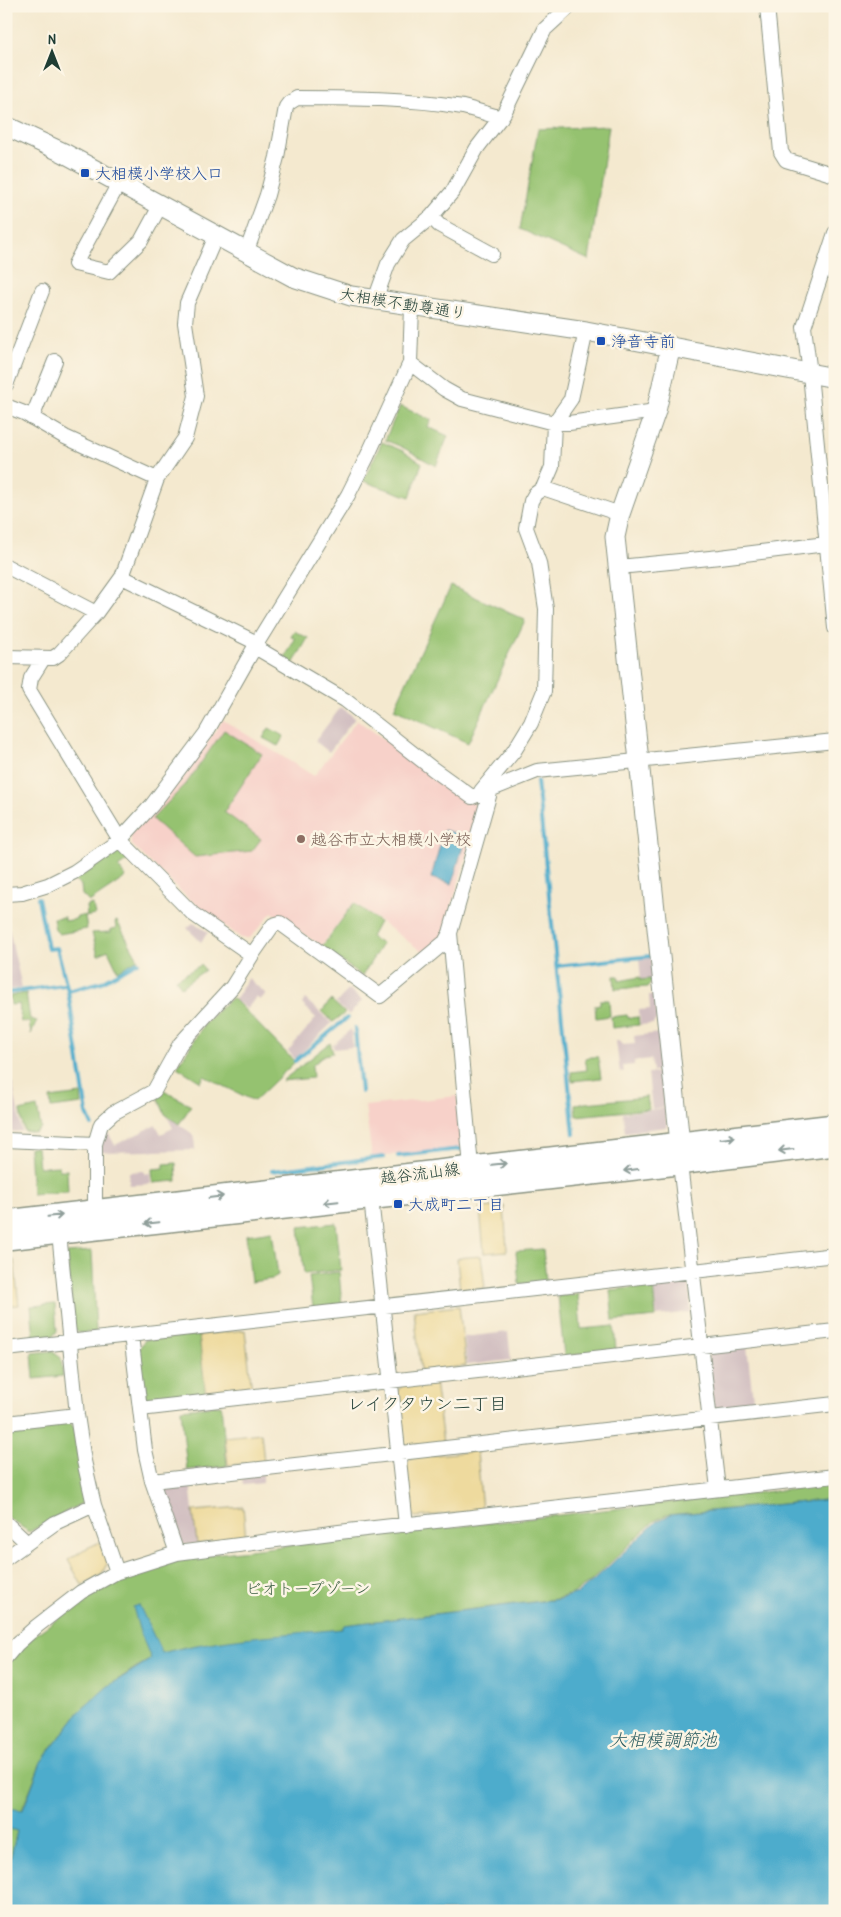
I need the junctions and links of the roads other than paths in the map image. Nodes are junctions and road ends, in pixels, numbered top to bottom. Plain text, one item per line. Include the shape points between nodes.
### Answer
1 (570, 6) edge
2 (767, 6) edge
3 (501, 118) junction
4 (6, 126) edge
5 (835, 175) edge
6 (119, 183) junction
7 (160, 206) junction
8 (431, 218) junction
9 (835, 233) edge
10 (216, 236) junction
11 (246, 253) junction
12 (492, 254) dead end
13 (42, 291) dead end
14 (375, 300) junction
15 (412, 307) junction
16 (586, 331) junction
17 (671, 346) junction
18 (55, 361) dead end
19 (410, 363) junction
20 (810, 374) junction
21 (835, 378) edge
22 (6, 386) edge
23 (6, 406) edge
24 (656, 411) junction
25 (32, 418) junction
26 (554, 422) junction
27 (156, 479) junction
28 (543, 488) junction
29 (620, 514) junction
30 (826, 544) junction
31 (6, 566) edge
32 (619, 567) junction
33 (122, 577) junction
34 (96, 613) junction
35 (835, 628) edge
36 (256, 645) junction
37 (6, 657) edge
38 (43, 658) junction
39 (835, 741) edge
40 (639, 762) junction
41 (491, 789) junction
42 (478, 796) junction
43 (120, 840) junction
44 (6, 894) edge
45 (450, 933) junction
46 (252, 955) junction
47 (835, 1125) edge
48 (6, 1140) edge
49 (95, 1144) junction
50 (835, 1145) edge
51 (680, 1154) junction
52 (471, 1167) junction
53 (371, 1198) junction
54 (95, 1212) junction
55 (6, 1222) edge
56 (59, 1233) junction
57 (6, 1239) edge
58 (835, 1255) edge
59 (692, 1271) junction
60 (382, 1306) junction
61 (835, 1331) edge
62 (131, 1335) junction
63 (69, 1342) junction
64 (700, 1346) junction
65 (6, 1349) edge
66 (390, 1382) junction
67 (835, 1404) edge
68 (140, 1409) junction
69 (77, 1415) junction
70 (708, 1417) junction
71 (6, 1423) edge
72 (399, 1453) junction
73 (835, 1476) edge
74 (152, 1481) junction
75 (718, 1489) junction
76 (94, 1505) junction
77 (6, 1523) edge
78 (406, 1525) junction
79 (26, 1542) junction
80 (177, 1553) junction
81 (6, 1558) edge
82 (117, 1572) junction
83 (6, 1657) edge

1 - 3 street via 545,29
2 - 5 street via 781,152 786,160
3 - 8 street via 476,148 453,190
3 - 11 street via 464,108 408,101 296,98 286,107 267,195
4 - 6 street, 大相模不動尊通り
6 - 7 street, 大相模不動尊通り
6 - 7 street via 75,264 109,272 141,241
7 - 10 street, 大相模不動尊通り
8 - 12 street
8 - 14 street via 403,240 388,264
9 - 20 street via 804,327
10 - 11 street, 大相模不動尊通り
10 - 27 street via 187,304 185,323 196,396 185,438
11 - 14 street, 大相模不動尊通り via 293,277 351,296
13 - 22 street
14 - 15 street, 大相模不動尊通り
15 - 16 street, 大相模不動尊通り
15 - 19 street
16 - 17 street, 大相模不動尊通り
16 - 26 street via 571,399
17 - 20 street, 大相模不動尊通り
17 - 24 street
18 - 25 street
19 - 26 street via 462,399
19 - 36 street via 348,495
20 - 21 street, 大相模不動尊通り
20 - 30 street
23 - 25 street
24 - 26 street
24 - 29 street
25 - 27 street
26 - 28 street via 552,467
27 - 33 street
28 - 29 street
28 - 42 street via 531,501 526,528 539,563 546,609 544,691 514,751
29 - 32 street via 615,531
30 - 32 street
30 - 35 street
31 - 34 street
32 - 40 street
33 - 34 street
33 - 36 street
34 - 38 street via 59,654
36 - 42 street via 346,700 456,786 472,797
36 - 43 street via 206,733 152,805
37 - 38 street
38 - 43 street via 31,678 30,690
39 - 40 street
40 - 41 street via 537,771
40 - 51 street
41 - 42 street
41 - 45 street
43 - 44 street via 74,872 48,885
43 - 46 street via 193,914
45 - 46 street via 445,942 380,996 280,923 273,925
45 - 52 street
46 - 49 street via 232,987 180,1044 154,1091 113,1113 101,1124
51 -> 47 main road, 越谷流山線
48 - 49 street
49 - 54 street
50 -> 51 main road, 越谷流山線
52 -> 51 main road, 越谷流山線
51 -> 53 main road, 越谷流山線
51 - 59 street
54 -> 52 main road, 越谷流山線
53 -> 56 main road, 越谷流山線
53 - 60 street
55 -> 54 main road, 越谷流山線
56 - 57 main road, 越谷流山線
56 - 63 street
58 - 59 street
59 - 60 street
59 - 64 street
60 - 62 street
60 - 66 street
61 - 64 street
62 - 63 street
62 - 68 street
63 - 65 street
63 - 69 street
64 - 66 street
64 - 70 street
66 - 68 street
66 - 72 street
67 - 70 street
68 - 74 street
69 - 71 street
69 - 76 street
70 - 72 street
70 - 75 street
72 - 74 street
72 - 78 street
73 - 75 street
74 - 80 street
75 - 78 street
76 - 79 street via 55,1523
76 - 82 street
77 - 79 street
78 - 80 street
79 - 81 street
80 - 82 street
82 - 83 street via 56,1610

